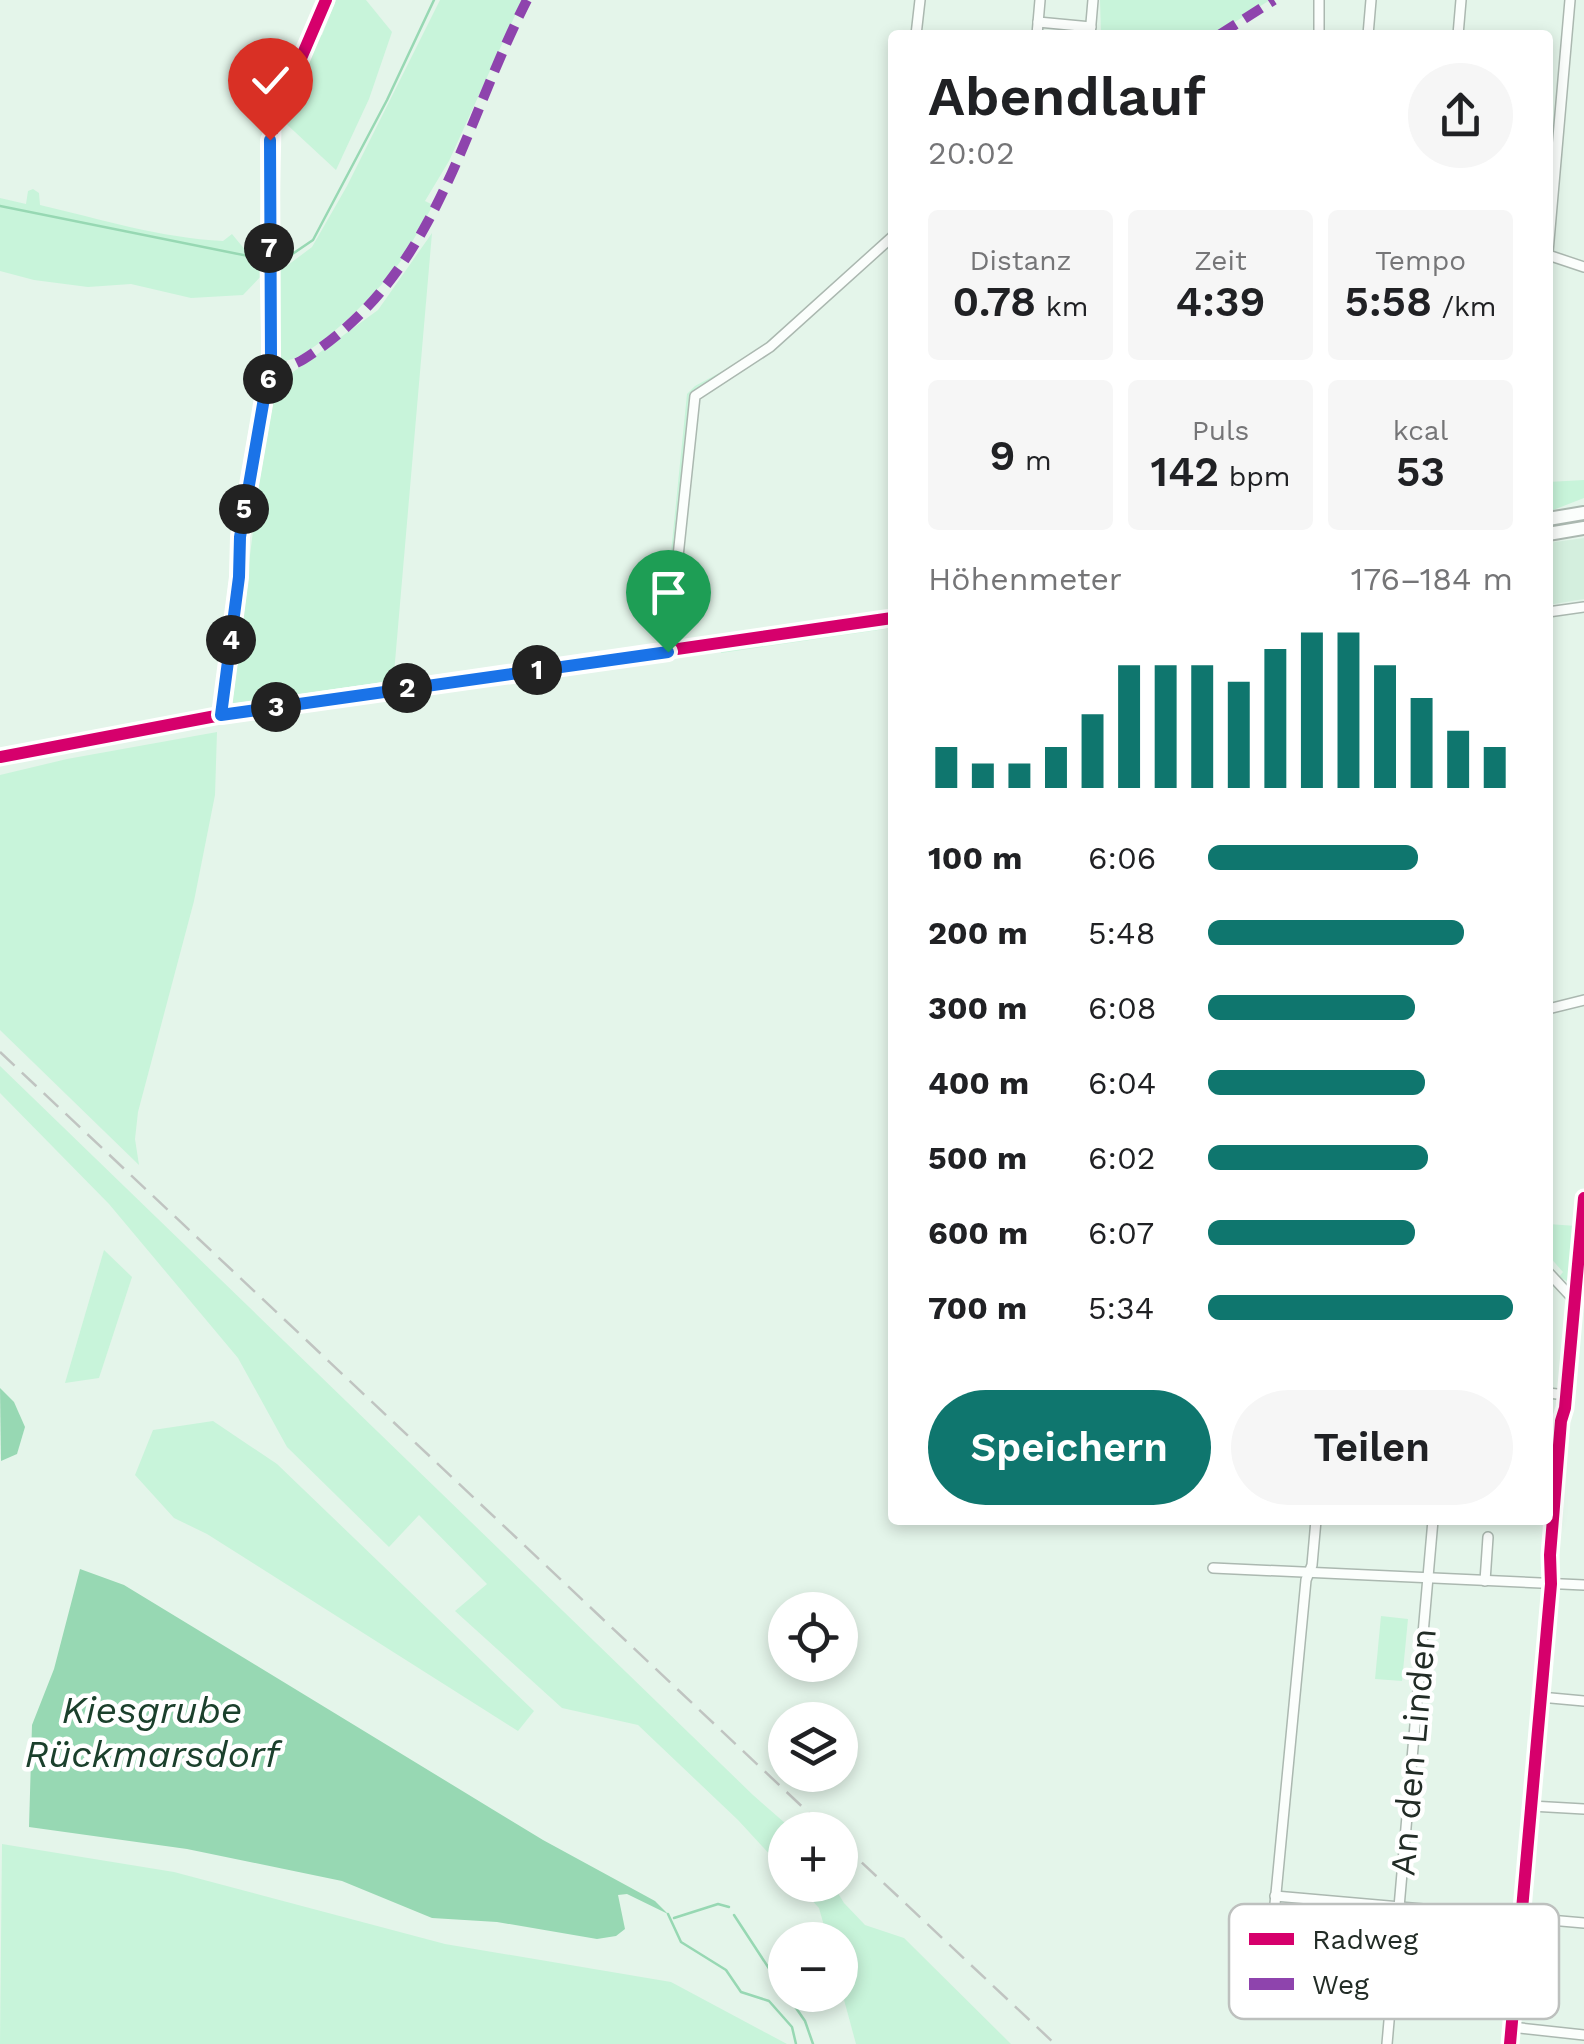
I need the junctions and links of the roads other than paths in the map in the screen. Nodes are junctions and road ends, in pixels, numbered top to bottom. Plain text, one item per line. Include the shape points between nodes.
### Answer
1 (326, 0) edge
2 (920, 0) edge
3 (1040, 0) edge
4 (1094, 0) edge
5 (1319, 0) edge
6 (1371, 0) edge
7 (1460, 0) edge
8 (1570, 0) edge
9 (1038, 22) junction
10 (917, 30) edge
11 (1037, 30) edge
12 (1085, 30) edge
13 (1091, 30) edge
14 (1319, 30) edge
15 (1368, 30) edge
16 (1458, 30) edge
17 (1553, 196) edge
18 (888, 241) edge
19 (1553, 256) edge
20 (1584, 267) edge
21 (1584, 513) edge
22 (1553, 518) edge
23 (1584, 528) edge
24 (1553, 533) edge
25 (1584, 606) edge
26 (1553, 611) edge
27 (888, 619) edge
28 (668, 652) junction
29 (221, 715) junction
30 (0, 758) edge
31 (1584, 1000) edge
32 (1553, 1008) edge
33 (1584, 1198) edge
34 (1553, 1277) edge
35 (1574, 1300) junction
36 (1553, 1394) edge
37 (1566, 1395) junction
38 (1553, 1480) edge
39 (1315, 1525) edge
40 (1433, 1525) edge
41 (1551, 1525) edge
42 (1488, 1538) dead end
43 (1212, 1568) dead end
44 (1309, 1572) junction
45 (1428, 1578) junction
46 (1485, 1581) junction
47 (1551, 1584) junction
48 (1584, 1585) edge
49 (1540, 1698) junction
50 (1584, 1702) edge
51 (1531, 1806) junction
52 (1584, 1809) edge
53 (1275, 1896) junction
54 (1274, 1904) edge
55 (1374, 1904) edge
56 (1399, 1904) edge
57 (1521, 1904) edge
58 (1559, 1921) edge
59 (1584, 1924) edge
60 (1388, 2019) edge
61 (1512, 2019) edge
62 (1511, 2027) junction
63 (1584, 2034) edge
64 (1386, 2044) edge
65 (1510, 2044) edge

1 - 29 street via 272,126 269,375 240,537
2 - 10 street
3 - 9 street
4 - 13 street
5 - 14 street
6 - 15 street
7 - 16 street
8 - 17 street
9 - 11 street
9 - 12 street
18 - 28 street via 770,348 692,400
19 - 20 street
21 - 22 street
23 - 24 street
25 - 26 street
27 - 28 street
28 - 29 street
29 - 30 street
31 - 32 street
33 - 35 street
34 - 35 street
35 - 37 street
36 - 37 street
37 - 38 street
39 - 44 street
40 - 45 street, An den Linden
41 - 47 street
42 - 46 street
43 - 44 street
44 - 45 street
44 - 53 street
45 - 46 street
45 - 56 street, An den Linden
46 - 47 street
47 - 48 street
47 - 49 street
49 - 50 street
49 - 51 street
51 - 52 street
51 - 57 street
53 - 54 street
53 - 55 street
58 - 59 street
60 - 64 street, An den Linden
61 - 62 street
62 - 63 street
62 - 65 street

